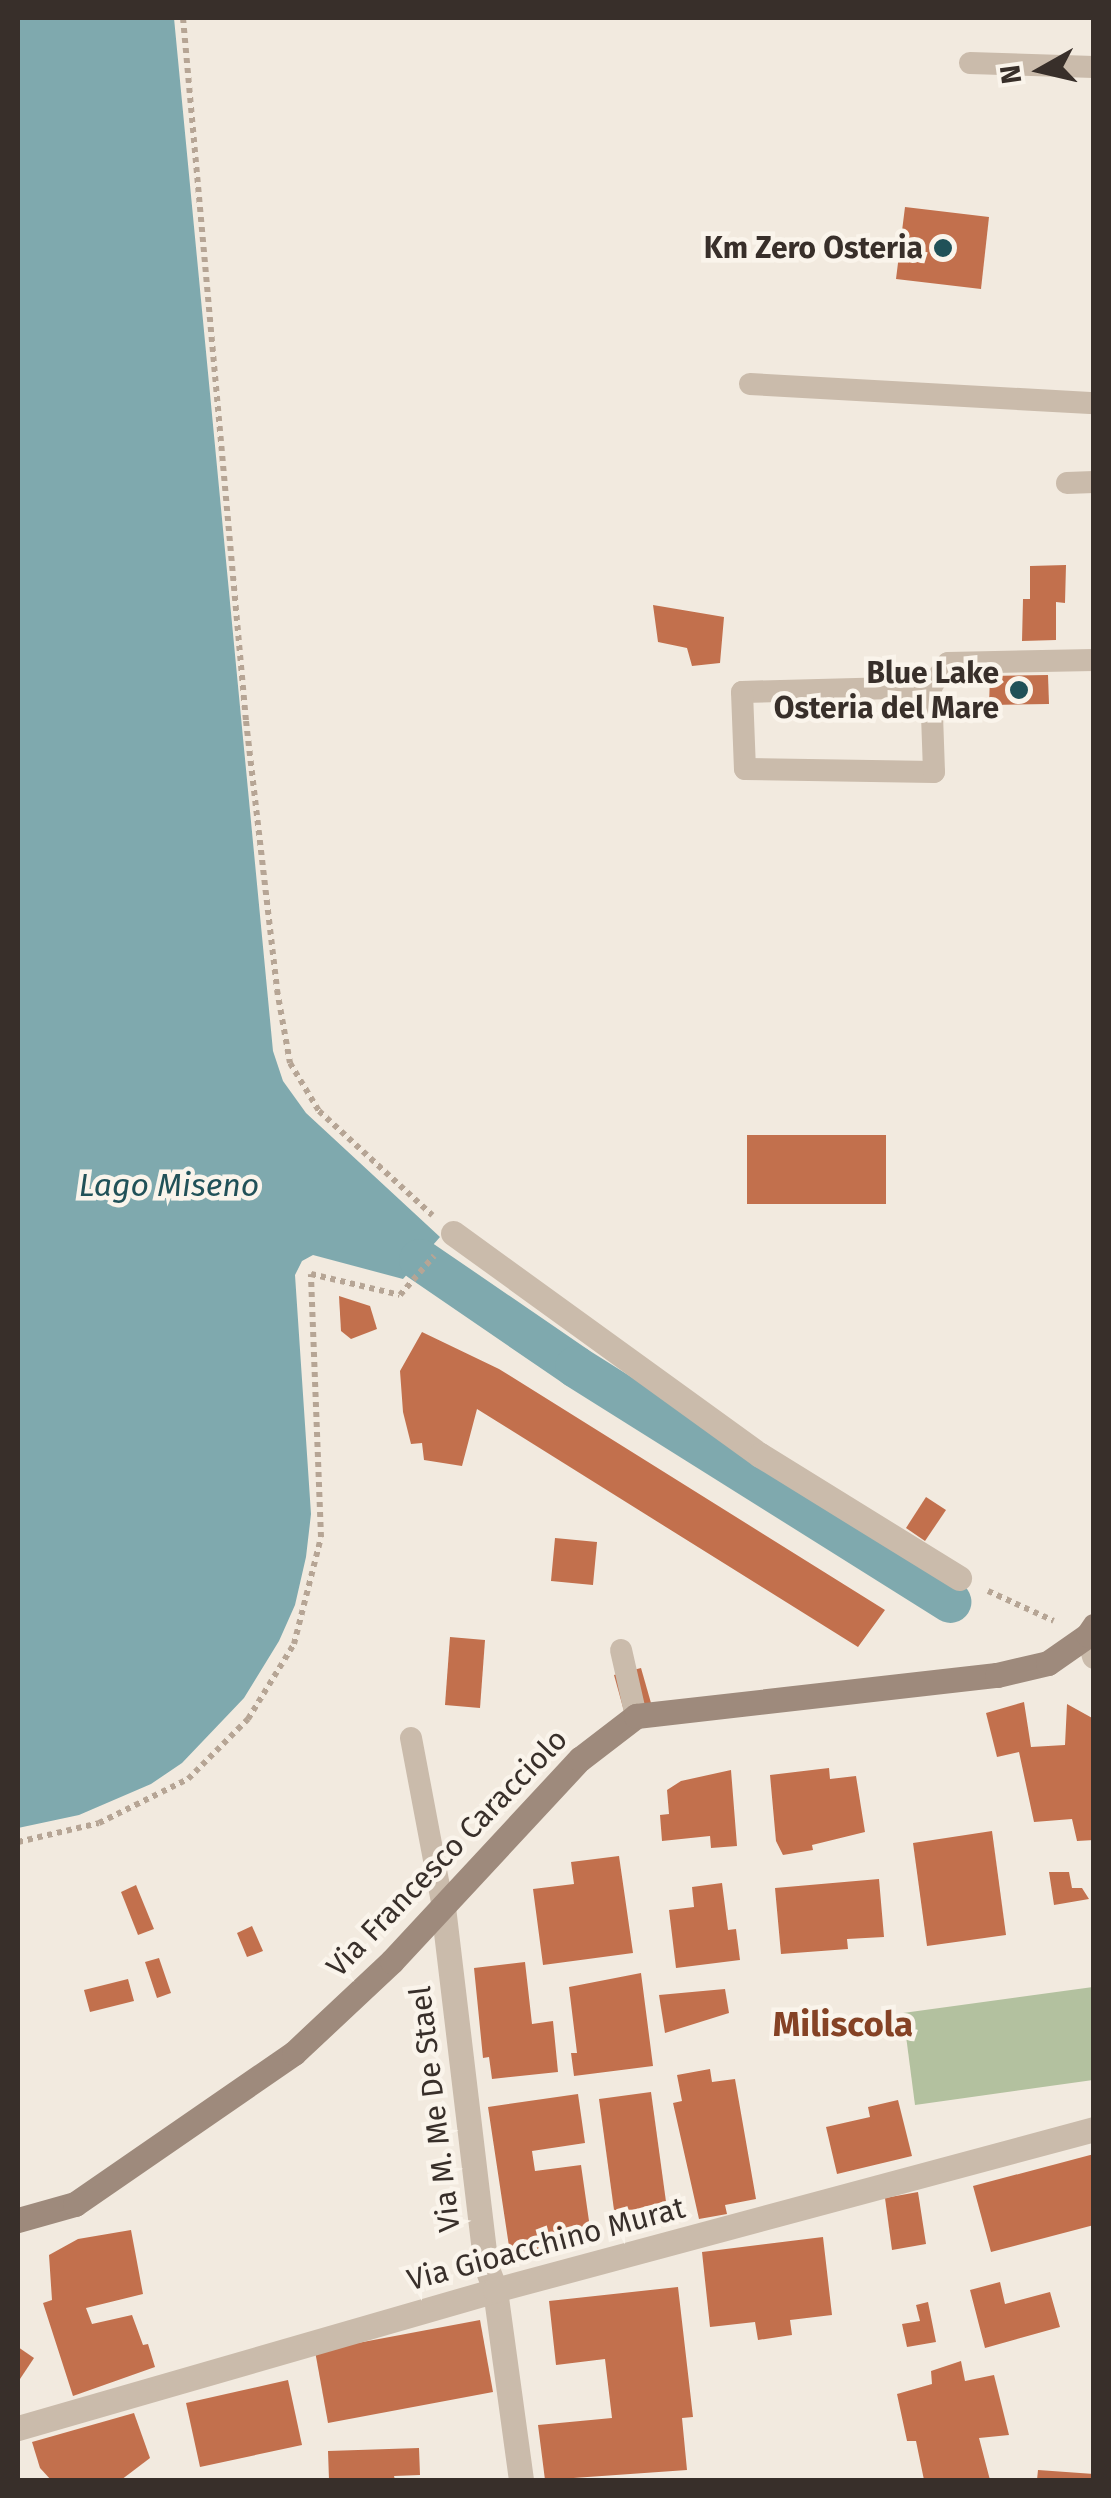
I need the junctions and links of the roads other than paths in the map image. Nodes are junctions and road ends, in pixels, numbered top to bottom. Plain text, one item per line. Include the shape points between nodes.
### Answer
1 (970, 63) dead end
2 (1094, 67) edge
3 (750, 384) dead end
4 (1094, 403) edge
5 (1094, 482) edge
6 (1067, 484) dead end
7 (1094, 660) edge
8 (930, 687) junction
9 (453, 1233) road end
10 (959, 1578) road end
11 (1092, 1639) edge
12 (620, 1650) dead end
13 (636, 1716) junction
14 (411, 1738) dead end
15 (444, 1907) junction
16 (1094, 2130) edge
17 (18, 2220) edge
18 (494, 2290) junction
19 (18, 2428) edge
20 (522, 2480) edge

1 - 2 lane
3 - 4 lane
5 - 6 lane
7 - 8 lane via 948,663
8 - 8 lane via 742,692 745,769 934,772
9 - 10 street via 760,1455
11 - 13 main road via 1048,1663 997,1676
12 - 13 lane
13 - 15 main road, Via Francesco Caracciolo via 580,1759
14 - 15 lane
15 - 17 main road, Via Francesco Caracciolo via 294,2053 76,2204
15 - 18 street, Via M. Me De Stael
16 - 18 street, Via Gioacchino Murat
18 - 19 street, Via Gioacchino Murat
18 - 20 street, Via M. Me De Stael

